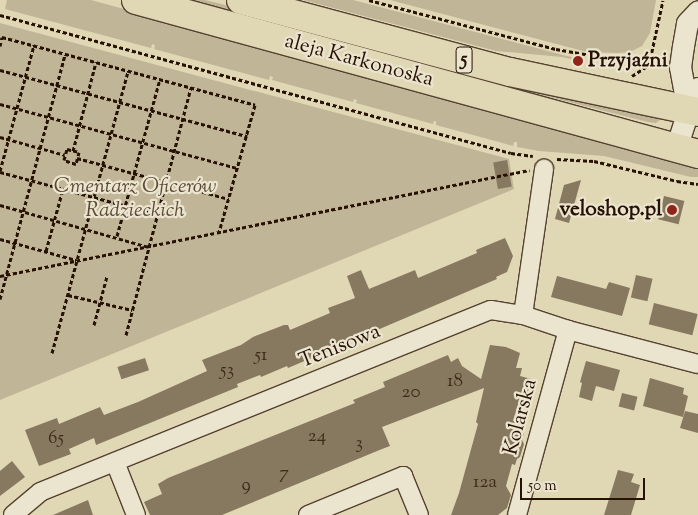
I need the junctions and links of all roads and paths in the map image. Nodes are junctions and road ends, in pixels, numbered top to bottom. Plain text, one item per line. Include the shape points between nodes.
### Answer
1 (136, 0) edge
2 (241, 0) edge
3 (368, 0) edge
4 (663, 0) edge
5 (698, 11) edge
6 (0, 15) edge
7 (34, 45) junction
8 (0, 46) edge
9 (65, 54) junction
10 (96, 62) junction
11 (0, 70) edge
12 (128, 71) junction
13 (26, 77) junction
14 (160, 80) junction
15 (57, 85) junction
16 (191, 88) junction
17 (88, 94) junction
18 (120, 102) junction
19 (695, 103) edge
20 (0, 104) edge
21 (17, 108) junction
22 (151, 111) junction
23 (48, 116) junction
24 (183, 120) junction
25 (80, 125) junction
26 (112, 135) junction
27 (247, 136) junction
28 (0, 137) edge
29 (9, 140) junction
30 (142, 143) junction
31 (40, 148) junction
32 (73, 151) junction
33 (687, 151) edge
34 (174, 152) junction
35 (65, 155) junction
36 (77, 158) junction
37 (545, 162) junction
38 (103, 166) junction
39 (238, 168) junction
40 (0, 172) edge
41 (513, 173) dead end
42 (134, 174) junction
43 (31, 180) junction
44 (166, 183) junction
45 (698, 184) edge
46 (63, 189) junction
47 (95, 197) junction
48 (229, 199) junction
49 (0, 205) edge
50 (126, 206) junction
51 (23, 211) junction
52 (157, 214) junction
53 (54, 220) junction
54 (86, 228) junction
55 (219, 232) junction
56 (117, 236) junction
57 (0, 239) edge
58 (15, 242) junction
59 (148, 247) junction
60 (46, 251) junction
61 (77, 261) junction
62 (6, 275) junction
63 (0, 276) edge
64 (107, 276) dead end
65 (68, 295) junction
66 (0, 299) edge
67 (100, 303) junction
68 (132, 310) junction
69 (523, 315) junction
70 (94, 325) dead end
71 (568, 330) junction
72 (126, 335) dead end
73 (52, 353) dead end
74 (698, 364) edge
75 (115, 462) junction
76 (13, 515) edge
77 (136, 515) edge
78 (308, 515) edge
79 (419, 515) edge
80 (517, 515) edge

1 - 33 main road, aleja Karkonoska / 5
2 - 19 main road, aleja Karkonoska / 5 via 510,72
3 - 4 path via 556,50 649,65
5 - 19 street via 687,23 680,67
6 - 37 path
7 - 8 path via 2,37
7 - 9 path
7 - 13 path
9 - 10 path
9 - 15 path
10 - 12 path
10 - 17 path
11 - 13 path
12 - 14 path
12 - 18 path
13 - 15 path
13 - 21 path
14 - 16 path
14 - 22 path
15 - 17 path
15 - 23 path
16 - 24 path
16 - 27 path via 255,105
17 - 18 path
17 - 25 path
18 - 22 path
18 - 26 path
19 - 33 street
20 - 21 path
21 - 23 path
21 - 29 path
22 - 24 path
22 - 30 path
23 - 25 path
23 - 31 path
24 - 27 path
24 - 34 path
25 - 26 path
25 - 32 path
26 - 30 path
26 - 38 path
27 - 39 path
28 - 29 path
29 - 31 path
29 - 40 path
30 - 34 path
30 - 42 path
31 - 35 path
31 - 43 path
32 - 35 path via 67,149
32 - 36 path via 79,152
34 - 39 path
34 - 44 path
35 - 36 path via 64,160 76,164
36 - 38 path
37 - 45 path via 594,161
37 - 69 street
38 - 42 path
38 - 47 path
39 - 48 path
40 - 43 path
41 - 55 path
42 - 44 path
42 - 50 path
43 - 46 path
43 - 51 path
44 - 48 path
44 - 52 path
46 - 47 path
46 - 53 path
47 - 50 path
47 - 54 path
48 - 55 path
49 - 51 path
50 - 52 path
50 - 56 path
51 - 53 path
51 - 58 path
52 - 59 path
53 - 54 path
53 - 60 path
54 - 56 path
54 - 61 path
55 - 59 path
56 - 59 path
57 - 58 path
58 - 60 path
58 - 62 path
59 - 61 path
59 - 68 path
60 - 61 path
61 - 62 path
61 - 65 path
62 - 63 path
62 - 66 path
64 - 67 path
65 - 67 path
65 - 73 path
67 - 68 path
67 - 70 path
68 - 72 path
69 - 71 street, Tenisowa
69 - 75 street, Tenisowa via 492,310
71 - 74 street, Tenisowa
71 - 80 street, Kolarska
75 - 76 street, Tenisowa via 40,492
75 - 77 street
78 - 79 street via 403,476

